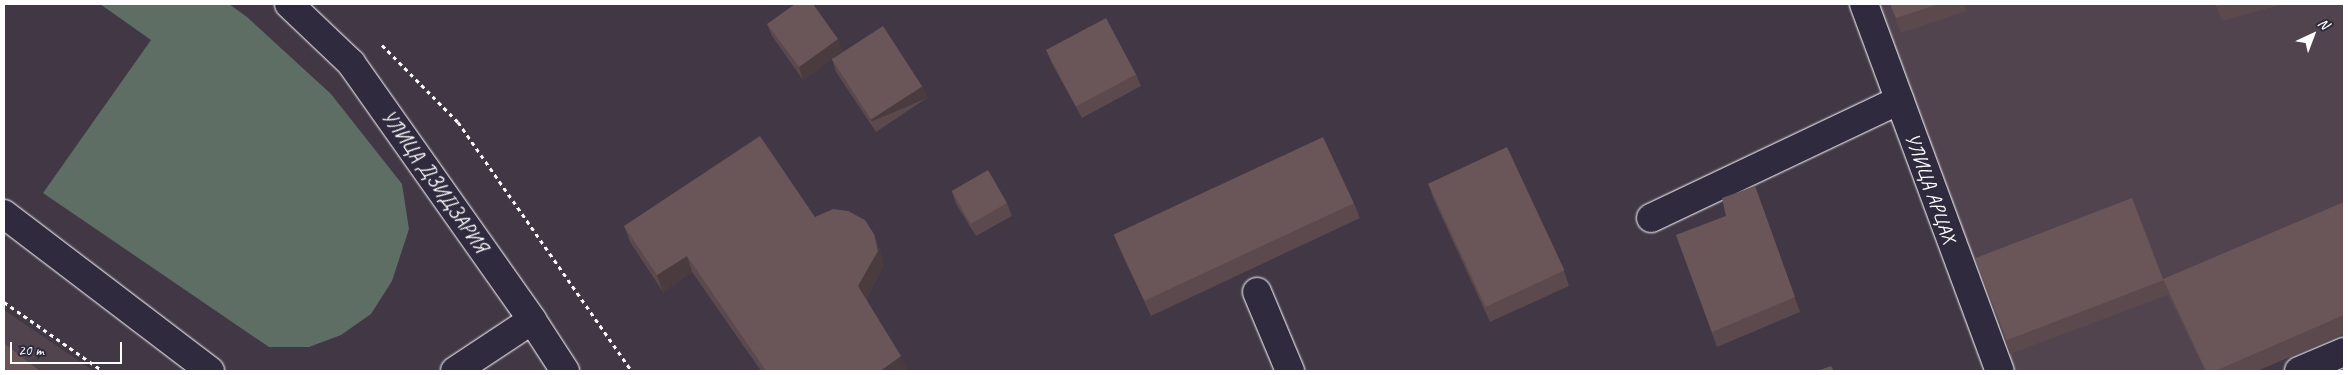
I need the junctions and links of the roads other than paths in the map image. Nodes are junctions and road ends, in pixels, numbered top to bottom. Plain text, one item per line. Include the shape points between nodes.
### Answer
1 (290, 4) edge
2 (1864, 4) edge
3 (1899, 100) junction
4 (4, 214) edge
5 (1651, 218) dead end
6 (1256, 292) dead end
7 (532, 320) junction
8 (2344, 352) edge
9 (210, 371) edge
10 (455, 371) edge
11 (565, 371) edge
12 (1290, 371) edge
13 (2000, 371) edge
14 (2299, 371) edge

1 - 7 main road, УЛИЦА ДЗИДЗАРИЯ via 351,63
2 - 3 main road, УЛИЦА АРЦАХ
3 - 5 main road
3 - 13 main road, УЛИЦА АРЦАХ
4 - 9 main road
6 - 12 main road
7 - 10 main road
7 - 11 main road, УЛИЦА ДЗИДЗАРИЯ
8 - 14 main road

